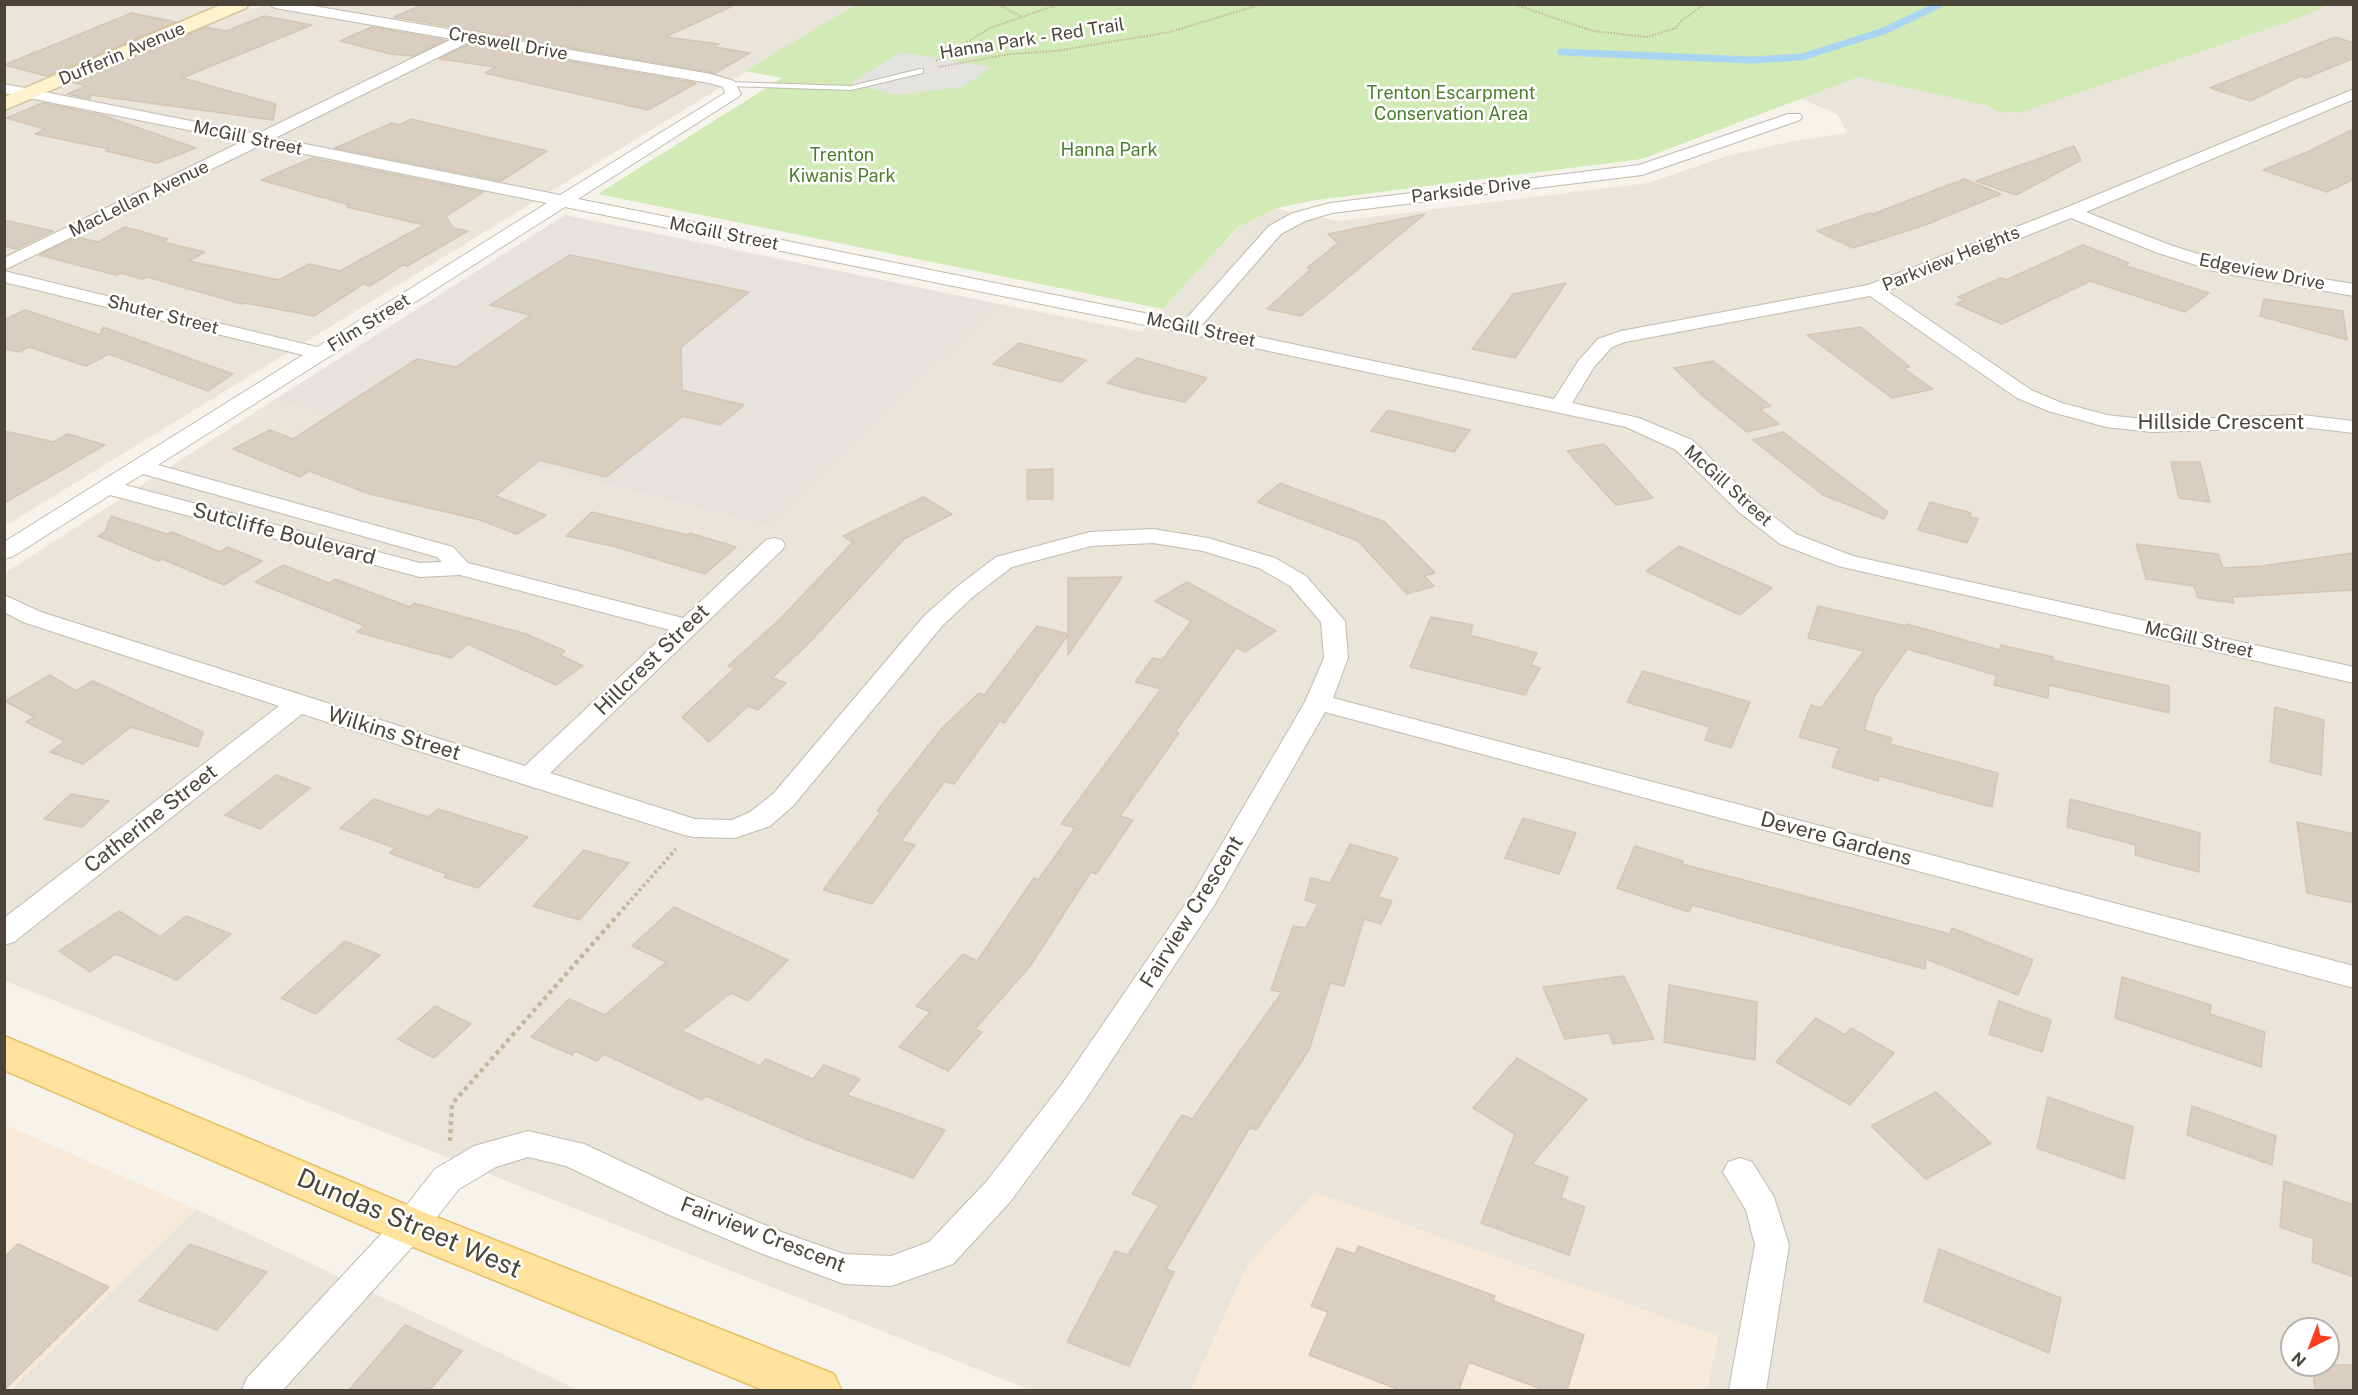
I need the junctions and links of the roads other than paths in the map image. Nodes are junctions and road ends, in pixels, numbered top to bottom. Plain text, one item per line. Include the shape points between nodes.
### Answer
1 (240, 4) edge
2 (275, 4) edge
3 (467, 37) junction
4 (920, 71) road end
5 (4, 88) edge
6 (731, 89) junction
7 (31, 93) junction
8 (2354, 93) edge
9 (4, 104) edge
10 (1794, 117) dead end
11 (256, 140) junction
12 (561, 201) junction
13 (2071, 212) junction
14 (4, 266) edge
15 (4, 276) edge
16 (1873, 290) junction
17 (2354, 290) edge
18 (1189, 328) junction
19 (321, 354) junction
20 (1560, 406) junction
21 (2354, 427) edge
22 (143, 467) junction
23 (109, 488) junction
24 (774, 545) dead end
25 (4, 552) edge
26 (460, 568) junction
27 (4, 602) edge
28 (687, 627) junction
29 (2354, 675) edge
30 (1318, 702) junction
31 (298, 704) junction
32 (531, 776) junction
33 (783, 800) joint
34 (4, 934) edge
35 (2354, 977) edge
36 (4, 1052) edge
37 (1740, 1172) dead end
38 (411, 1226) junction
39 (260, 1390) edge
40 (817, 1390) edge
41 (1748, 1390) edge

1 - 7 main road, Dufferin Avenue
2 - 3 street, Creswell Drive
3 - 6 street, Creswell Drive
3 - 11 street, MacLellan Avenue
4 - 6 lane via 851,88
5 - 7 street, McGill Street
6 - 12 street, Film Street
7 - 9 main road, Dufferin Avenue
7 - 11 street, McGill Street
8 - 13 street, Parkview Heights
10 - 18 street, Parkside Drive via 1642,170 1330,208 1299,217 1275,230
11 - 12 street, McGill Street
11 - 14 street, MacLellan Avenue
12 - 18 street, McGill Street
12 - 19 street, Film Street
13 - 16 street, Parkview Heights
13 - 17 street, Edgeview Drive via 2227,269
15 - 19 street, Shuter Street
16 - 20 street, Parkview Heights via 1621,337 1605,343 1586,364
16 - 21 street, Hillside Crescent via 2024,394 2055,407 2106,421 2152,426 2302,421
18 - 20 street, McGill Street
19 - 22 street, Film Street
20 - 29 street, McGill Street via 1632,422 1684,445 1748,507 1788,538 1846,561
22 - 23 street, Film Street
22 - 26 street, Sutcliffe Boulevard via 445,552
23 - 25 street, Film Street
23 - 26 street, Sutcliffe Boulevard via 420,570
24 - 28 street, Hillcrest Street
26 - 28 street, Sutcliffe Boulevard
27 - 31 street, Wilkins Street via 32,617
28 - 32 street, Hillcrest Street
30 - 33 street, Fairview Crescent via 1336,658 1333,621 1298,581 1267,563 1208,544 1153,536 1090,538 1004,562 966,591 934,620
30 - 35 street, Devere Gardens
30 - 38 street, Fairview Crescent via 1205,897 1073,1093 998,1192 941,1253 891,1271 844,1269 679,1204 572,1154 528,1144 486,1156 447,1179
31 - 32 street, Wilkins Street
31 - 34 street, Catherine Street
32 - 33 street, Wilkins Street via 694,828 735,829 760,819
36 - 38 main road, Dundas Street West
37 - 41 street via 1762,1207 1772,1245
38 - 39 street, Fairview Crescent
38 - 40 main road, Dundas Street West

